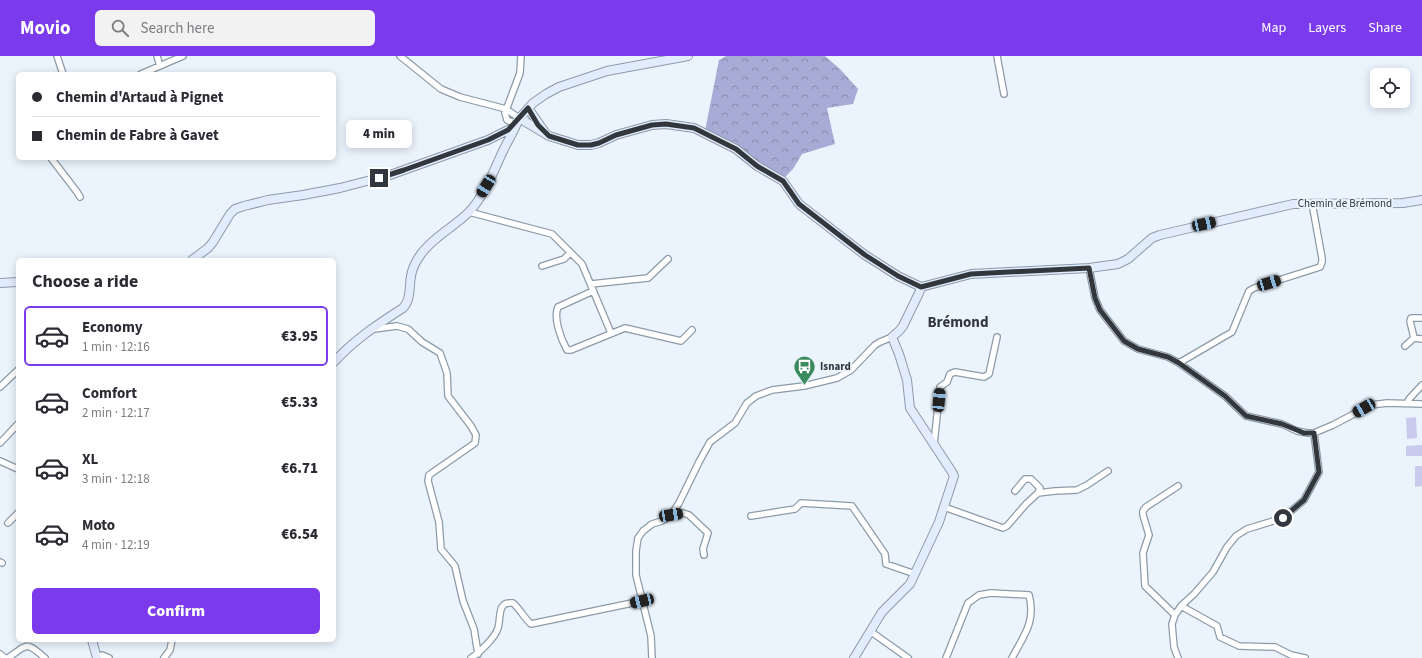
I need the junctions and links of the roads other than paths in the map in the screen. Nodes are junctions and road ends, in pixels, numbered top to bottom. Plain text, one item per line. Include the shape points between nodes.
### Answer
1 (57, 56) edge
2 (156, 56) edge
3 (183, 56) edge
4 (400, 56) edge
5 (521, 56) edge
6 (688, 56) edge
7 (997, 56) edge
8 (160, 66) junction
9 (62, 72) edge
10 (146, 72) edge
11 (1004, 94) dead end
12 (528, 108) junction
13 (506, 109) junction
14 (517, 121) junction
15 (508, 135) junction
16 (549, 136) junction
17 (53, 160) edge
18 (80, 197) dead end
19 (1422, 200) edge
20 (1312, 203) junction
21 (469, 212) junction
22 (570, 253) junction
23 (195, 258) edge
24 (668, 259) dead end
25 (542, 266) dead end
26 (1089, 268) junction
27 (16, 282) edge
28 (0, 283) edge
29 (591, 284) junction
30 (921, 287) junction
31 (593, 291) junction
32 (1422, 318) edge
33 (371, 329) junction
34 (692, 330) dead end
35 (612, 333) junction
36 (892, 337) junction
37 (998, 337) dead end
38 (1414, 338) junction
39 (1422, 339) edge
40 (1405, 346) dead end
41 (336, 360) edge
42 (1179, 363) junction
43 (16, 372) edge
44 (1422, 385) edge
45 (0, 387) edge
46 (1408, 403) junction
47 (1422, 404) edge
48 (16, 426) edge
49 (1314, 433) junction
50 (0, 443) edge
51 (934, 444) junction
52 (0, 461) edge
53 (16, 469) edge
54 (1108, 471) dead end
55 (1178, 486) dead end
56 (1014, 491) dead end
57 (1038, 493) junction
58 (944, 507) junction
59 (16, 515) edge
60 (671, 515) junction
61 (751, 516) dead end
62 (8, 523) dead end
63 (704, 555) dead end
64 (915, 574) junction
65 (642, 601) junction
66 (1181, 606) junction
67 (1175, 615) junction
68 (870, 631) junction
69 (93, 642) edge
70 (172, 642) edge
71 (0, 654) edge
72 (478, 654) junction
73 (7, 658) edge
74 (46, 658) edge
75 (97, 658) edge
76 (109, 658) edge
77 (164, 658) edge
78 (471, 658) edge
79 (652, 658) edge
80 (854, 658) edge
81 (908, 658) edge
82 (946, 658) edge
83 (1012, 658) edge
84 (1178, 658) edge
85 (1305, 658) edge

1 - 9 street
2 - 8 street
3 - 8 street
4 - 13 street via 442,89
5 - 13 street via 520,73
6 - 12 street via 590,76 553,90
7 - 11 street
8 - 10 street
12 - 14 street
12 - 16 street via 538,125
13 - 14 street
14 - 15 street
14 - 16 street
15 - 21 street via 490,180
15 - 23 street via 375,179 235,209 213,242
16 - 30 street via 578,145 591,145 652,125 694,128 736,149 757,166 783,181 799,204 898,276
17 - 18 street
19 - 20 street, Chemin de Brémond via 1403,203
20 - 26 street, Chemin de Brémond via 1285,205 1160,234 1123,262
20 - 42 street via 1322,258 1320,267 1249,291 1232,332
21 - 22 street via 552,234
21 - 33 street via 421,253 411,274 406,305
22 - 25 street via 564,259
22 - 29 street via 582,264
24 - 29 street via 648,278
26 - 30 street, Chemin de Brémond via 971,274
26 - 42 street via 1100,310 1119,336 1131,346
27 - 28 street
29 - 31 street
30 - 36 street via 903,326
31 - 35 street
31 - 35 street via 558,307 556,319 565,347 571,350
32 - 38 street via 1411,318
33 - 41 street
33 - 72 street via 397,326 408,329 440,353 447,373 448,396 476,435 475,442 429,476 428,481 439,522 441,549 455,566 463,601 474,629
34 - 35 street via 681,341 625,328
36 - 51 street via 907,380 910,408
36 - 60 street via 875,345 851,370 837,378 772,390 756,396 747,403 735,423 710,442
37 - 51 street via 989,374 984,378 955,372 950,374 947,382 940,387
38 - 39 street
38 - 40 street
42 - 49 street via 1225,396 1246,416 1282,424 1304,433
43 - 45 street
44 - 46 street
46 - 47 street
46 - 49 street via 1371,405
48 - 50 street
49 - 66 street via 1319,472 1304,500 1283,518 1247,529 1236,536 1212,572
51 - 58 street via 954,476
52 - 53 street
54 - 57 street via 1077,490
55 - 67 street via 1143,511 1149,535 1143,553 1145,586
56 - 57 street via 1025,480 1031,479 1040,488
57 - 58 street via 1003,528
58 - 64 street
59 - 62 street
60 - 63 street via 689,515 708,533 703,549
60 - 65 street via 647,527 638,538 635,564
61 - 64 street via 794,508 802,503 852,506 885,554 886,564
64 - 68 street via 910,584 882,612
65 - 72 street via 531,624 518,607 513,603 507,603 502,607 498,630
65 - 79 street via 651,636
66 - 67 street
66 - 85 street via 1217,626 1220,637 1239,646 1275,647 1291,655
67 - 84 street via 1172,624 1174,647
68 - 80 street
68 - 81 street
69 - 75 street
70 - 77 street
71 - 73 street
72 - 78 street
73 - 74 street via 26,646 32,646
75 - 76 street via 102,655
82 - 83 street via 968,603 979,595 1029,595 1032,606 1031,622

